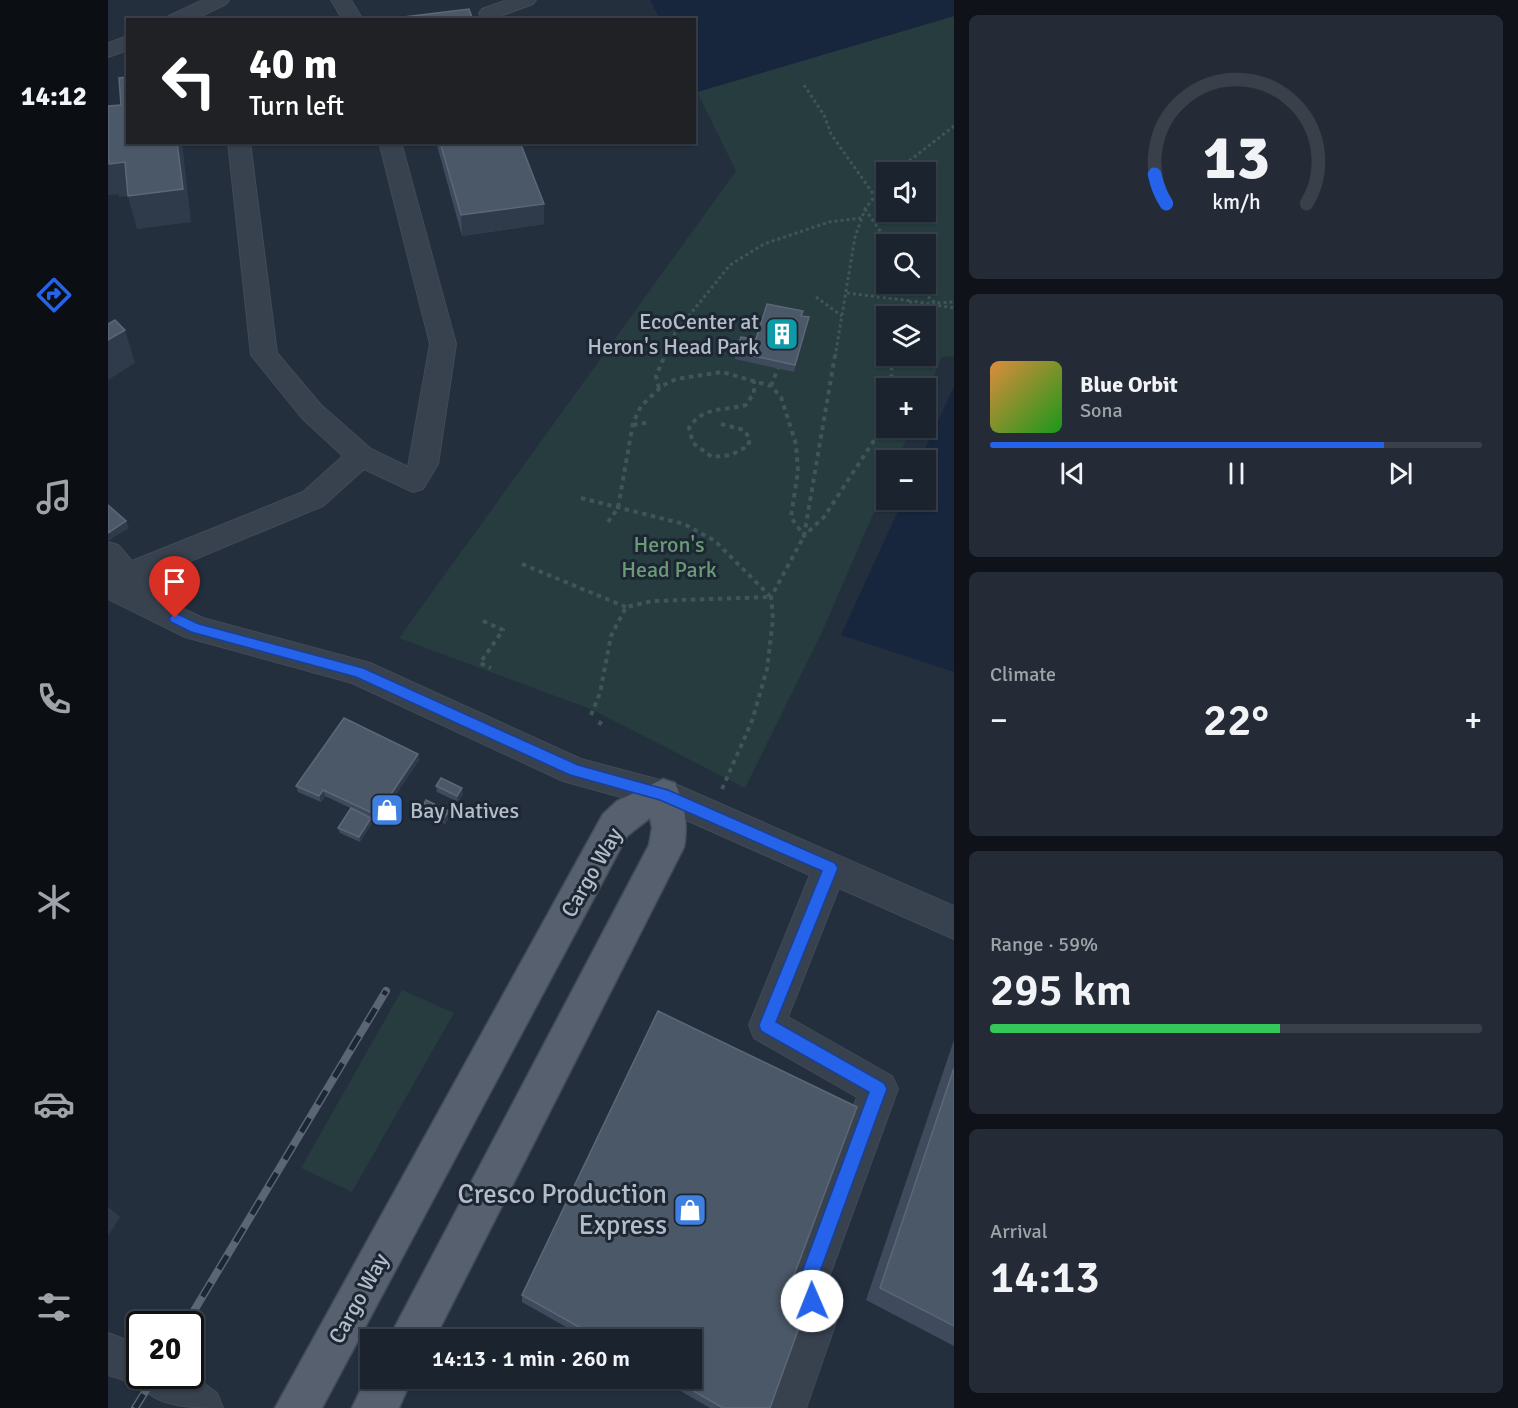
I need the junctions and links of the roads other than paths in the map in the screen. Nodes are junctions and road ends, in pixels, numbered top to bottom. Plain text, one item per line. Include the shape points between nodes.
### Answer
1 (219, 0) edge
2 (341, 0) edge
3 (526, 0) edge
4 (180, 18) edge
5 (352, 18) edge
6 (491, 18) edge
7 (126, 43) edge
8 (108, 51) edge
9 (239, 144) edge
10 (391, 144) edge
11 (361, 456) junction
12 (108, 553) edge
13 (118, 581) edge
14 (663, 794) junction
15 (830, 868) junction
16 (954, 923) edge
17 (416, 1329) edge
18 (108, 1354) edge
19 (126, 1361) edge
20 (177, 1389) edge
21 (384, 1389) edge
22 (202, 1408) edge
23 (298, 1408) edge
24 (375, 1408) edge
25 (785, 1408) edge

1 - 4 street
2 - 5 street
3 - 6 street via 489,13
7 - 8 street
9 - 11 street via 264,355 312,412
10 - 11 street via 443,344 424,464 413,482
11 - 13 street via 313,499
12 - 13 street
13 - 14 street via 155,608 196,628 359,672 575,771
14 - 15 street
14 - 17 main road via 670,828 666,847
14 - 23 main road, Cargo Way via 629,812 615,825
15 - 16 street
15 - 25 street via 767,1025 879,1089 808,1280 815,1322
18 - 19 street
20 - 22 street
21 - 24 main road

